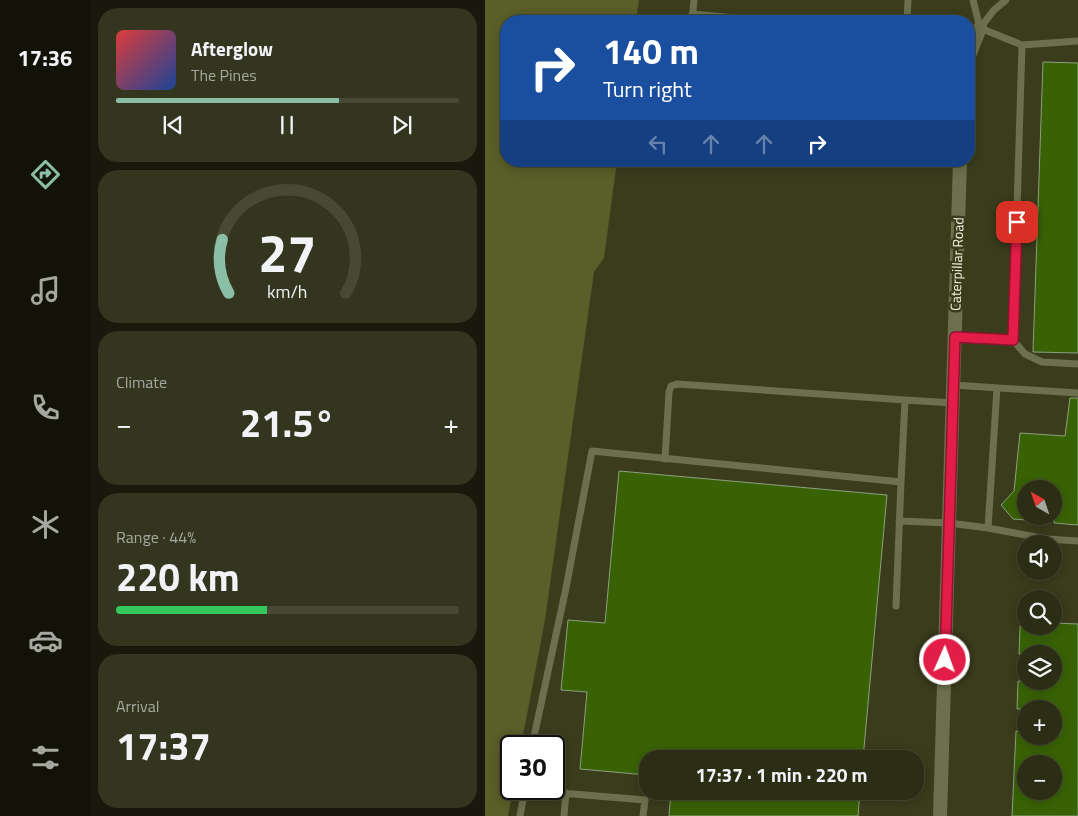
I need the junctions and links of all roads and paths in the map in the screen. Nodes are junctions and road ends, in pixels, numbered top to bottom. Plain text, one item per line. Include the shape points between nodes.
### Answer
1 (694, 0) edge
2 (907, 0) edge
3 (973, 0) edge
4 (1006, 0) edge
5 (692, 15) edge
6 (907, 15) edge
7 (980, 28) junction
8 (975, 41) edge
9 (1078, 41) edge
10 (1022, 45) junction
11 (960, 167) edge
12 (955, 337) junction
13 (1013, 340) junction
14 (1078, 364) edge
15 (953, 385) junction
16 (997, 388) junction
17 (1078, 393) edge
18 (905, 400) junction
19 (953, 403) junction
20 (665, 459) junction
21 (901, 482) junction
22 (899, 521) junction
23 (949, 523) junction
24 (988, 528) junction
25 (1078, 541) edge
26 (896, 606) dead end
27 (534, 735) edge
28 (566, 794) joint
29 (523, 800) edge
30 (521, 816) edge
31 (564, 816) edge
32 (643, 816) edge
33 (940, 816) edge

1 - 5 lane
2 - 6 lane
3 - 7 lane
4 - 7 lane
7 - 8 street
7 - 10 lane
9 - 10 lane
10 - 13 lane
11 - 12 street, Caterpillar Road
12 - 13 lane
12 - 15 street, Caterpillar Road
13 - 14 lane via 1025,354 1042,362
15 - 16 lane
15 - 19 street, Caterpillar Road
16 - 17 lane
16 - 24 lane
18 - 19 lane
18 - 20 lane via 677,384 671,386 669,392
18 - 21 lane
19 - 23 street, Caterpillar Road
20 - 21 lane
20 - 27 lane via 592,452
21 - 22 lane
22 - 23 lane
22 - 26 lane
23 - 24 lane
23 - 33 street, Caterpillar Road
24 - 25 lane
28 - 31 lane
28 - 32 lane via 645,800
29 - 30 lane

